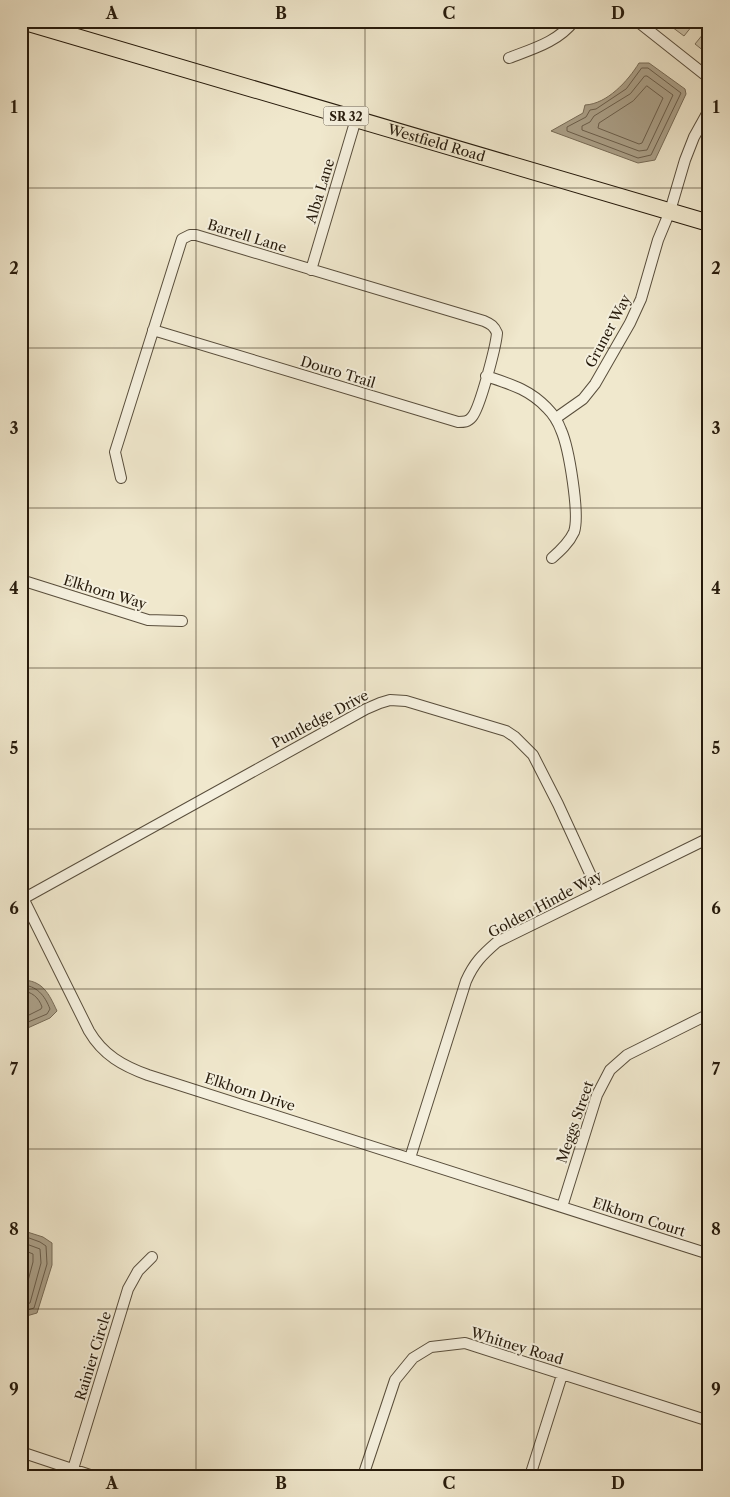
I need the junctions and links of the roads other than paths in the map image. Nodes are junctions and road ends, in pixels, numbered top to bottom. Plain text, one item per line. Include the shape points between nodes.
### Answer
1 (574, 21) edge
2 (637, 21) edge
3 (23, 22) edge
4 (508, 58) dead end
5 (709, 78) edge
6 (709, 110) edge
7 (356, 119) junction
8 (670, 211) junction
9 (709, 222) edge
10 (311, 270) junction
11 (152, 330) junction
12 (486, 376) junction
13 (556, 418) junction
14 (121, 478) dead end
15 (552, 558) dead end
16 (21, 580) edge
17 (182, 621) dead end
18 (709, 838) edge
19 (598, 891) junction
20 (22, 898) edge
21 (708, 1017) edge
22 (410, 1158) junction
23 (562, 1207) junction
24 (709, 1254) edge
25 (152, 1257) dead end
26 (562, 1375) junction
27 (709, 1421) edge
28 (21, 1452) edge
29 (74, 1470) junction
30 (93, 1476) edge
31 (363, 1476) edge
32 (530, 1476) edge

1 - 4 street via 556,38
2 - 5 street
3 - 7 main road, Westfield Road / SR 32
6 - 8 street, Gruner Way via 685,160
7 - 8 main road, Westfield Road / SR 32
7 - 10 street, Alba Lane
8 - 9 main road, Westfield Road / SR 32
8 - 13 street, Gruner Way via 630,323 595,384 583,399
10 - 11 street, Barrell Lane via 190,235 182,239
10 - 12 street, Barrell Lane via 490,324 496,338
11 - 12 street, Douro Trail via 458,422 466,422 476,412
11 - 14 street, Barrell Lane via 115,452
12 - 13 street via 516,386 533,396
13 - 15 street via 566,448 576,505 574,531
16 - 17 street, Elkhorn Way via 148,620
18 - 19 street, Golden Hinde Way
19 - 20 street, Puntledge Drive via 558,804 525,745 506,731 424,705 390,700 366,709
19 - 22 street, Golden Hinde Way via 497,942 473,966
20 - 22 street, Elkhorn Drive via 92,1036 117,1062 148,1075
21 - 23 street, Meggs Street via 627,1055 610,1070 597,1095
22 - 23 street, Elkhorn Drive
23 - 24 street, Elkhorn Court
25 - 29 street, Rainier Circle via 138,1271 128,1289
26 - 27 street, Whitney Road
26 - 31 street, Whitney Road via 466,1342 431,1347 413,1358 395,1380
26 - 32 street
28 - 29 street
29 - 30 street

